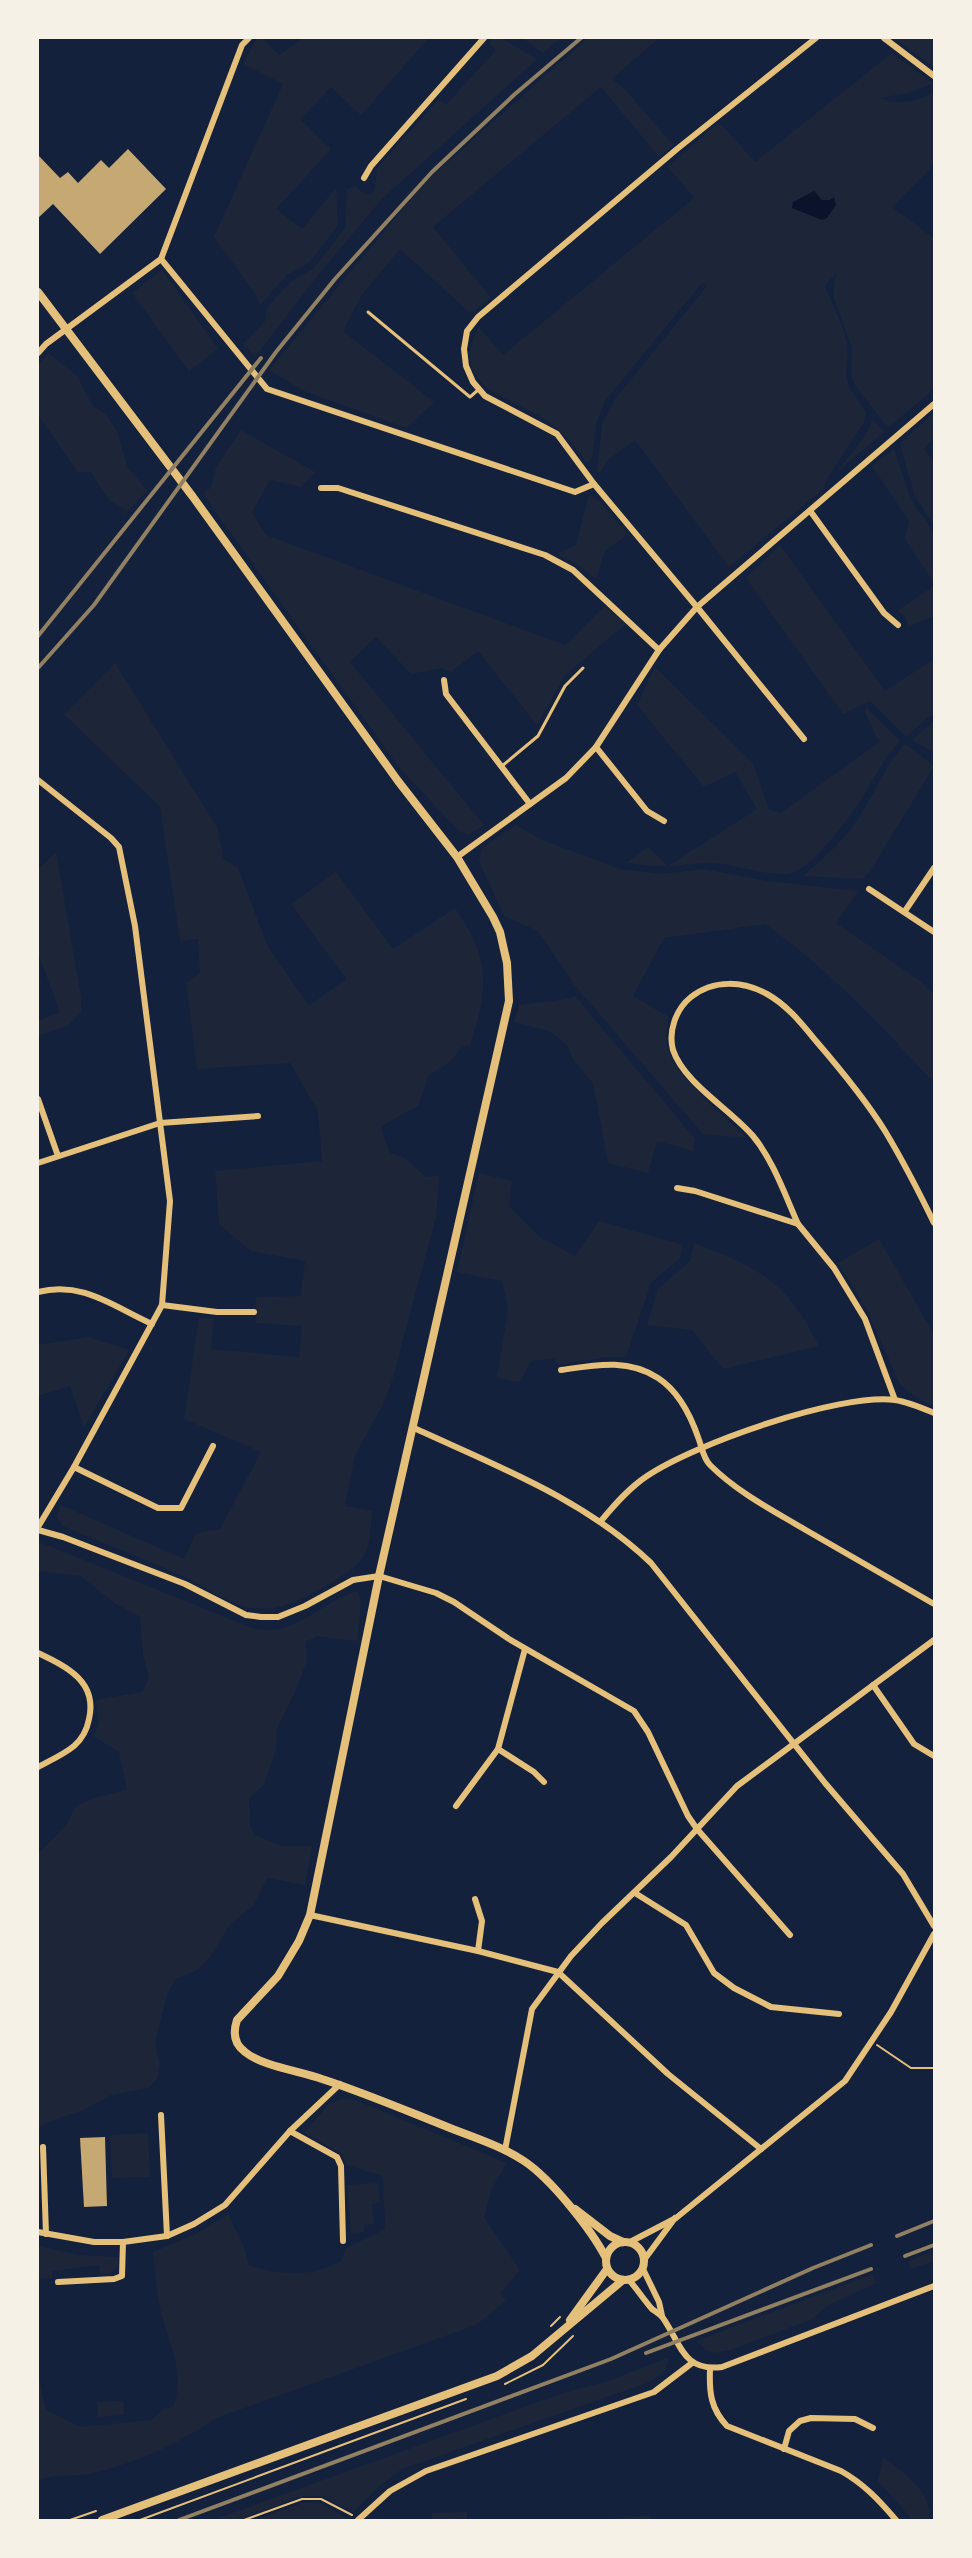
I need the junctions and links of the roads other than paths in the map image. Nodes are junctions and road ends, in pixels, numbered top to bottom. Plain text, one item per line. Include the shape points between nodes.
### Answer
1 (249, 38) edge
2 (484, 38) edge
3 (816, 38) edge
4 (884, 38) edge
5 (934, 75) edge
6 (364, 178) dead end
7 (161, 259) junction
8 (38, 292) edge
9 (368, 312) dead end
10 (68, 330) junction
11 (38, 353) edge
12 (479, 389) junction
13 (934, 404) edge
14 (594, 484) junction
15 (321, 488) dead end
16 (811, 512) junction
17 (698, 607) junction
18 (898, 625) dead end
19 (659, 650) junction
20 (583, 668) dead end
21 (444, 680) dead end
22 (804, 739) dead end
23 (596, 747) junction
24 (502, 766) junction
25 (38, 780) edge
26 (530, 804) junction
27 (664, 821) dead end
28 (457, 857) junction
29 (934, 868) edge
30 (869, 889) dead end
31 (905, 911) junction
32 (934, 932) edge
33 (38, 1099) edge
34 (258, 1116) dead end
35 (160, 1123) junction
36 (58, 1156) junction
37 (38, 1163) edge
38 (677, 1188) dead end
39 (934, 1223) edge
40 (798, 1224) junction
41 (38, 1292) edge
42 (162, 1305) junction
43 (254, 1312) dead end
44 (152, 1324) junction
45 (561, 1370) dead end
46 (896, 1400) junction
47 (934, 1413) edge
48 (412, 1427) junction
49 (213, 1446) dead end
50 (701, 1447) junction
51 (74, 1467) junction
52 (601, 1521) junction
53 (38, 1529) edge
54 (379, 1576) junction
55 (934, 1604) edge
56 (934, 1640) edge
57 (525, 1649) junction
58 (38, 1653) edge
59 (873, 1685) junction
60 (794, 1742) junction
61 (498, 1749) junction
62 (934, 1756) edge
63 (38, 1767) edge
64 (544, 1782) dead end
65 (456, 1806) dead end
66 (697, 1829) junction
67 (635, 1893) junction
68 (475, 1899) dead end
69 (310, 1915) junction
70 (934, 1926) edge
71 (934, 1934) edge
72 (790, 1935) dead end
73 (478, 1952) junction
74 (558, 1972) junction
75 (839, 2014) dead end
76 (340, 2084) junction
77 (161, 2115) dead end
78 (290, 2131) junction
79 (42, 2147) dead end
80 (761, 2149) junction
81 (505, 2150) junction
82 (570, 2205) junction
83 (676, 2218) junction
84 (38, 2232) edge
85 (46, 2234) junction
86 (167, 2236) junction
87 (344, 2241) dead end
88 (123, 2242) junction
89 (626, 2242) junction
90 (606, 2258) junction
91 (644, 2264) junction
92 (607, 2269) junction
93 (626, 2280) junction
94 (58, 2282) dead end
95 (934, 2286) edge
96 (662, 2317) junction
97 (568, 2323) junction
98 (692, 2363) junction
99 (710, 2369) junction
100 (873, 2428) dead end
101 (783, 2449) junction
102 (102, 2520) edge
103 (359, 2520) edge
104 (896, 2520) edge

1 - 7 street via 242,45
2 - 6 street
3 - 12 street via 478,317 467,331 464,349 466,366
4 - 5 street
7 - 10 street
7 - 14 street via 267,389 575,492
8 - 10 street
9 - 12 lane via 470,397
10 - 11 street
10 - 28 street
12 - 14 street via 485,396 557,434
13 - 16 street
14 - 17 street
15 - 19 street via 338,488 545,555 573,570
16 - 17 street
16 - 18 street via 884,613
17 - 19 street
17 - 22 street
19 - 23 street
20 - 24 lane via 565,687 538,736
21 - 24 street via 446,694
23 - 26 street via 566,778
23 - 27 street via 647,811
24 - 26 street
25 - 35 street via 119,847 135,926
26 - 28 street
28 - 48 street via 500,932 509,1002
29 - 31 street
30 - 31 street
31 - 32 street
33 - 36 street
34 - 35 street
35 - 36 street
35 - 42 street via 170,1201
36 - 37 street
38 - 40 street
39 - 40 street via 871,1110 792,1014 754,988 740,984 711,986 690,998 674,1019 672,1046 692,1078 762,1149
40 - 46 street via 834,1268 865,1319
41 - 44 street via 74,1289
42 - 43 street
42 - 44 street
44 - 51 street
45 - 50 street via 629,1364 646,1371 678,1397
46 - 47 street
46 - 50 street via 862,1401 822,1409
48 - 52 street via 558,1496
48 - 54 street
49 - 51 street via 181,1508 158,1508
50 - 52 street via 637,1483
50 - 55 street via 710,1465 753,1498
51 - 53 street
52 - 60 street via 634,1546 662,1575
53 - 54 street via 185,1584 246,1615 278,1617 353,1580
54 - 57 street via 454,1602
54 - 69 street
56 - 59 street
57 - 61 street
57 - 66 street via 634,1711
58 - 63 street via 80,1678 89,1695 91,1712 84,1736
59 - 60 street
59 - 62 street via 914,1744
60 - 66 street via 738,1786
60 - 70 street via 903,1874
61 - 64 street
61 - 65 street
66 - 67 street
66 - 72 street
67 - 74 street
67 - 75 street via 686,1925 714,1973 734,1988 771,2007
68 - 73 street via 482,1921
69 - 73 street
69 - 76 street via 278,1976 237,2020 235,2041 255,2058
71 - 80 street via 873,2042 845,2081
73 - 74 street
74 - 80 street via 668,2074
74 - 81 street via 532,2009
76 - 78 street
76 - 81 street
77 - 86 street
78 - 86 street via 225,2205
78 - 87 street via 338,2157
79 - 85 street
80 - 83 street
81 - 82 street via 537,2171
82 - 89 street via 610,2236
82 - 90 street
83 - 89 street
83 - 91 street
84 - 85 street
85 - 88 street
86 - 88 street
88 - 94 street via 122,2276
89 - 90 street via 611,2248
89 - 91 street via 641,2250
90 - 92 street
91 - 93 street via 638,2276
91 - 96 street
92 - 93 street via 613,2276
92 - 97 street
93 - 96 street
93 - 97 street
95 - 99 street
96 - 98 street
97 - 102 street via 532,2356 497,2376
98 - 99 street
98 - 103 street via 654,2392 426,2471 390,2491
99 - 101 street via 715,2413 727,2426
100 - 101 street via 855,2419 811,2418 800,2421 789,2431
101 - 104 street via 857,2480

